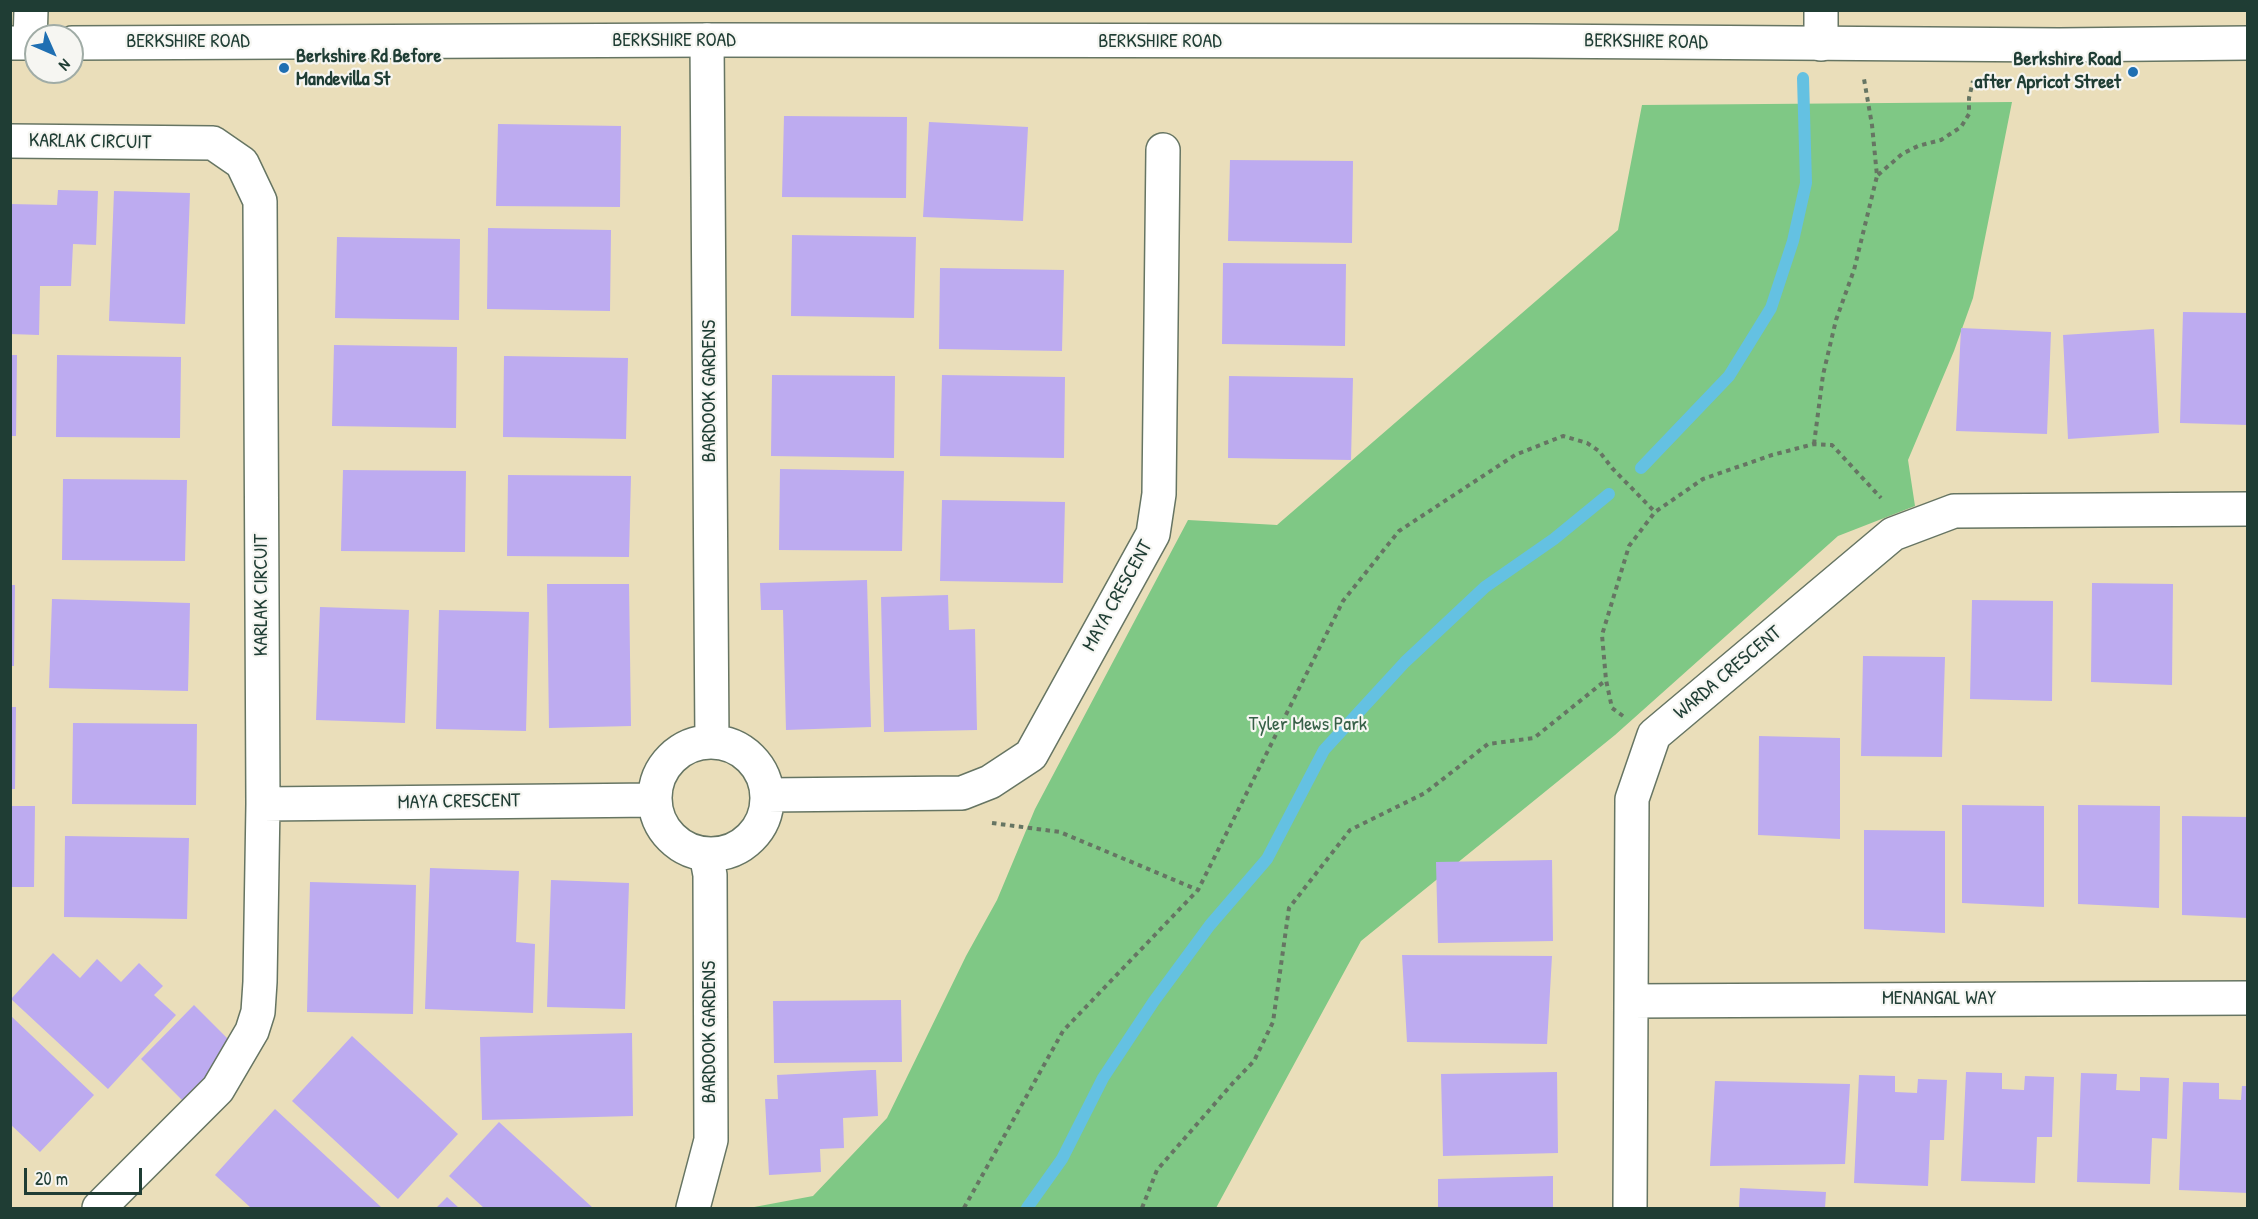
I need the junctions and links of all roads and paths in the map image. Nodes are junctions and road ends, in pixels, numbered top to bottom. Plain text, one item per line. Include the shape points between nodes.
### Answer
1 (1821, 10) edge
2 (707, 40) junction
3 (84, 43) edge
4 (2247, 43) edge
5 (1821, 44) junction
6 (1868, 45) junction
7 (1973, 81) dead end
8 (10, 141) edge
9 (1163, 150) dead end
10 (1877, 176) junction
11 (1814, 444) junction
12 (2247, 509) edge
13 (1655, 512) junction
14 (1909, 528) junction
15 (1606, 680) junction
16 (1654, 735) junction
17 (712, 742) junction
18 (767, 795) junction
19 (655, 800) junction
20 (263, 804) junction
21 (990, 823) dead end
22 (706, 854) junction
23 (1198, 890) junction
24 (2247, 998) edge
25 (1631, 1001) junction
26 (99, 1209) edge
27 (693, 1209) edge
28 (964, 1209) edge
29 (1142, 1209) edge
30 (1630, 1209) edge

1 - 5 street
2 - 3 street, BERKSHIRE ROAD
2 - 5 street, BERKSHIRE ROAD
2 - 17 street, BARDOOK GARDENS
4 - 6 street, BERKSHIRE ROAD
5 - 6 street, BERKSHIRE ROAD
6 - 10 path via 1863,77
7 - 10 path via 1969,114 1961,127 1952,135 1902,154
8 - 20 street, KARLAK CIRCUIT via 213,143 242,163 260,201
9 - 18 street, MAYA CRESCENT via 1159,494 1153,534 1031,755 990,782 962,793
10 - 11 path via 1823,375
11 - 13 path via 1703,479
11 - 14 path via 1832,446
12 - 14 street, WARDA CRESCENT via 1954,511
13 - 15 path via 1629,546 1602,635
13 - 23 path via 1599,450 1563,436 1515,454 1399,531 1342,601
14 - 16 street, WARDA CRESCENT via 1893,534
15 - 16 path via 1612,708
15 - 29 path via 1534,738 1488,744 1425,793 1350,830 1289,908 1273,1023 1254,1061 1157,1170
16 - 25 street via 1632,799
17 - 18 street via 729,744 744,752 764,778
17 - 19 street via 694,744 665,765 657,782
18 - 22 street via 765,814 742,845 725,853
19 - 20 street, MAYA CRESCENT
19 - 22 street via 657,816 670,837 690,850
20 - 26 street, KARLAK CIRCUIT via 260,982 252,1031 218,1089
21 - 23 path via 1060,832
22 - 27 street, BARDOOK GARDENS via 710,875 711,1140
23 - 28 path via 1063,1031
24 - 25 street, MENANGAL WAY
25 - 30 street

